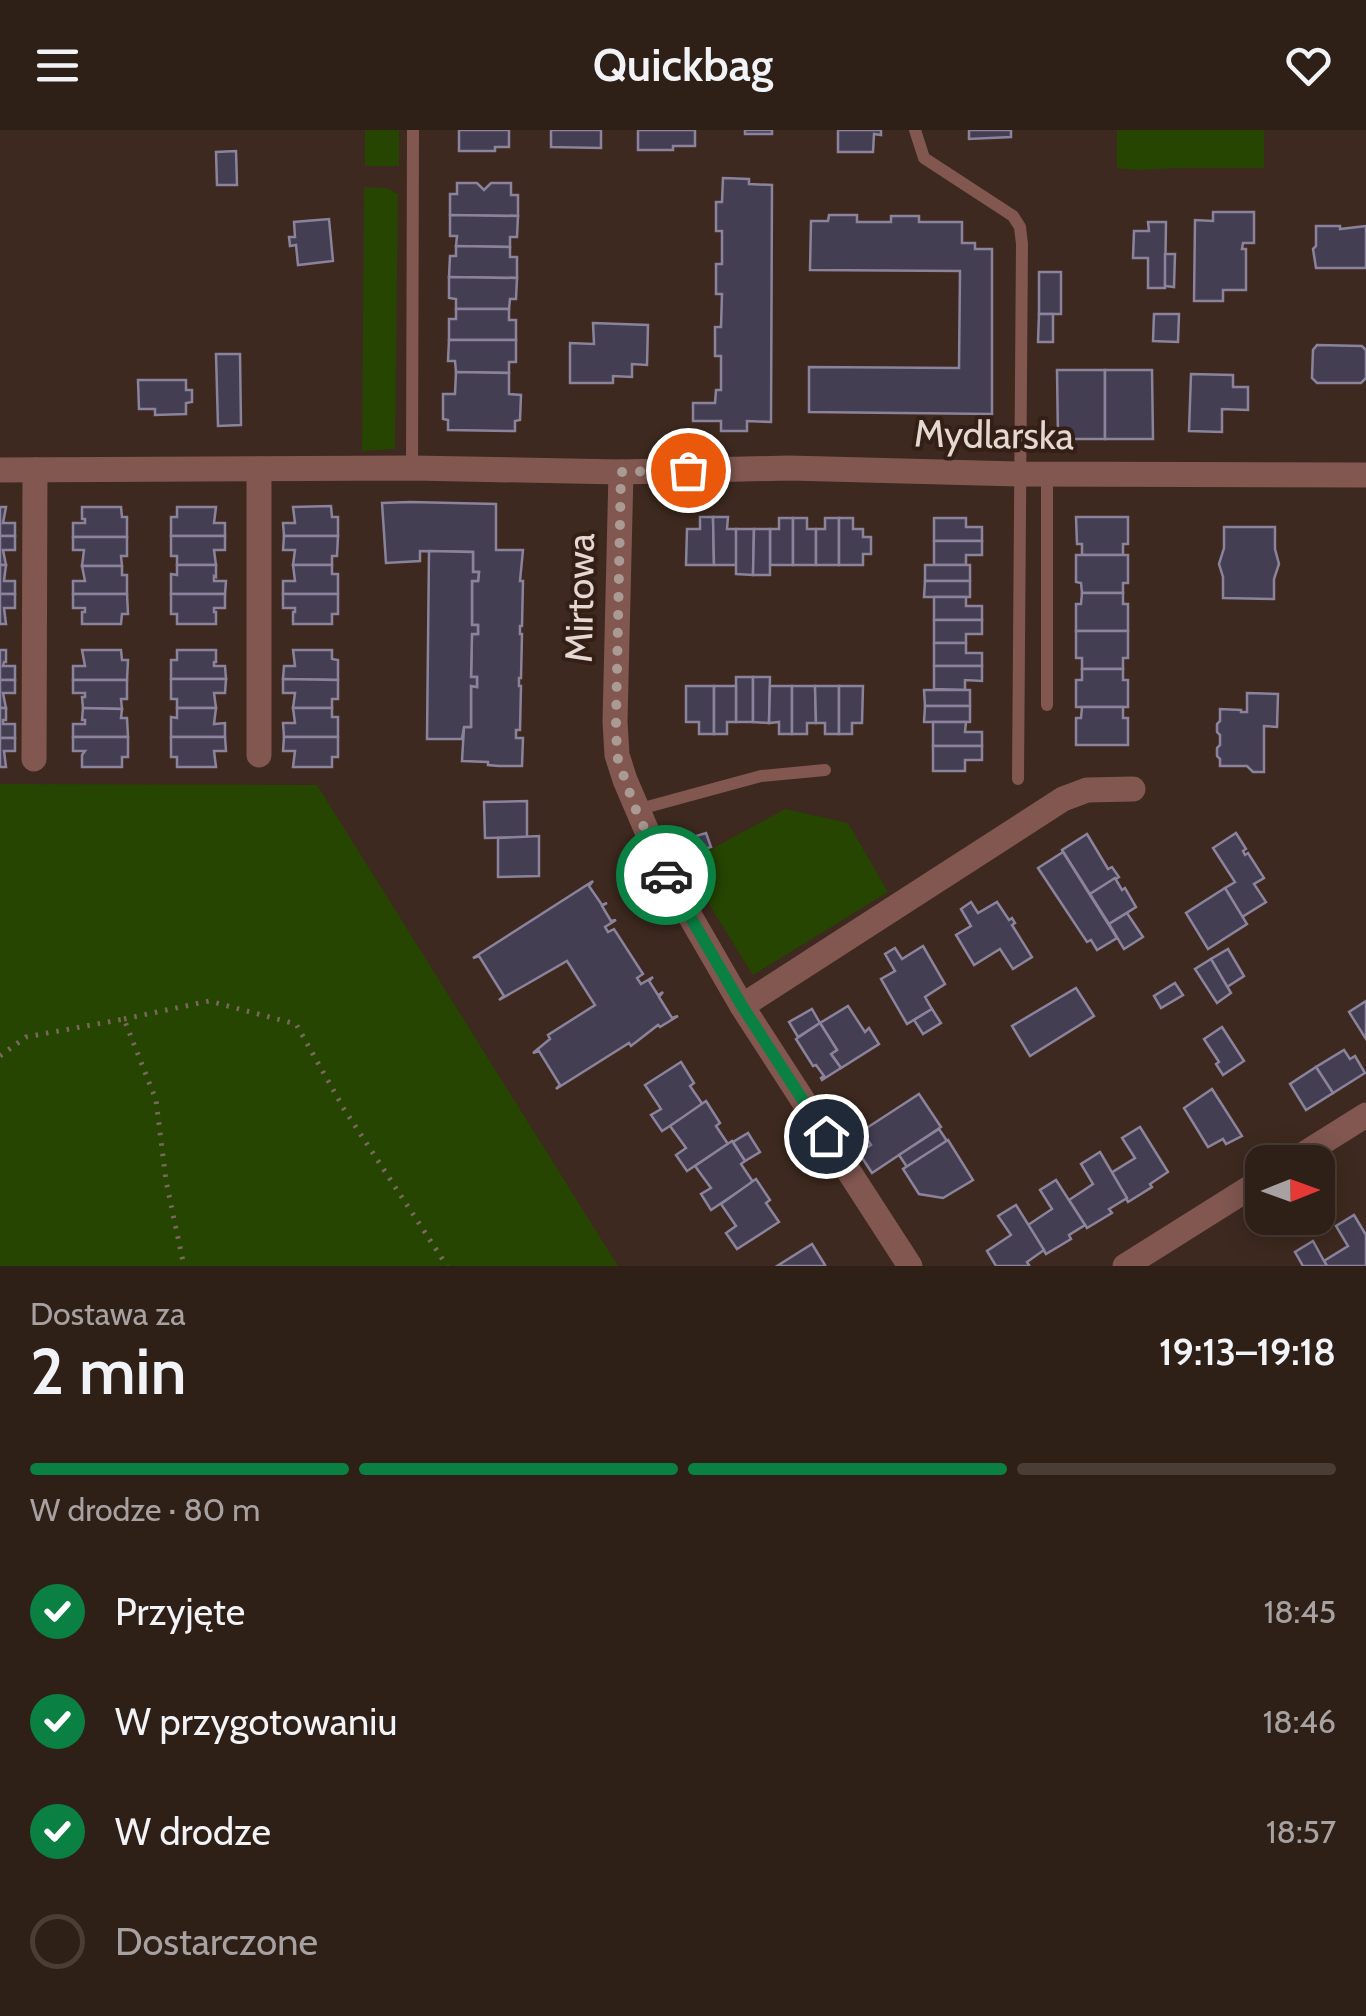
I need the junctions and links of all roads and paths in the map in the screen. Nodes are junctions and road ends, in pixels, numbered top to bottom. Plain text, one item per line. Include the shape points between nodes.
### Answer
1 (413, 130) edge
2 (916, 130) edge
3 (412, 468) junction
4 (259, 469) junction
5 (0, 470) edge
6 (35, 470) junction
7 (621, 472) junction
8 (1020, 474) junction
9 (1047, 474) junction
10 (1366, 475) edge
11 (1047, 705) dead end
12 (258, 755) dead end
13 (34, 758) dead end
14 (825, 770) dead end
15 (1018, 778) dead end
16 (1133, 789) dead end
17 (636, 810) junction
18 (742, 1006) junction
19 (124, 1019) junction
20 (0, 1056) edge
21 (1366, 1116) edge
22 (1319, 1145) edge
23 (1245, 1191) edge
24 (184, 1266) edge
25 (446, 1266) edge
26 (910, 1266) edge
27 (1126, 1266) edge

1 - 3 lane
2 - 8 lane via 924,158 1013,216 1020,228
3 - 4 street
3 - 7 street
4 - 6 street
4 - 12 street
5 - 6 street
6 - 13 street
7 - 8 street, Mydlarska
7 - 17 street, Mirtowa via 617,756
8 - 9 street, Mydlarska
8 - 15 lane
9 - 10 street, Mydlarska
9 - 11 lane
14 - 17 lane via 761,776
16 - 18 street via 1087,790 1064,799
17 - 18 street, Mirtowa
18 - 26 street, Mirtowa
19 - 20 path via 26,1037
19 - 24 path via 156,1100
19 - 25 path via 209,1001 296,1024
21 - 22 street
23 - 27 street

